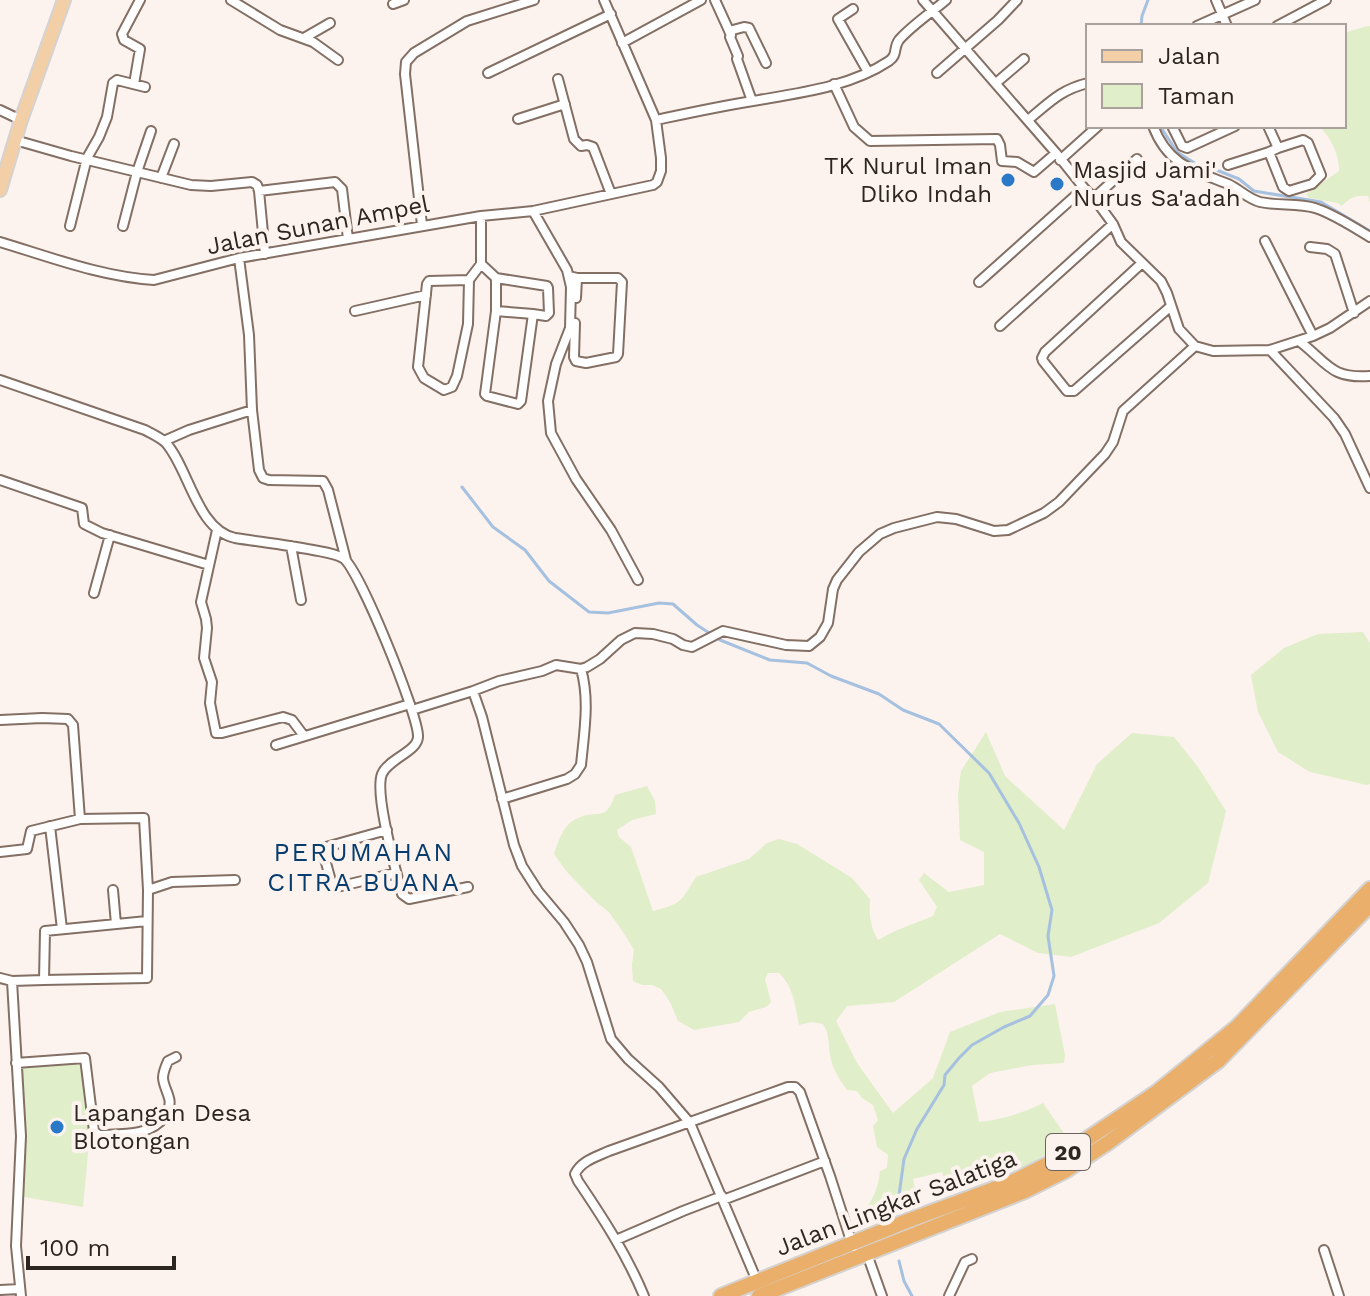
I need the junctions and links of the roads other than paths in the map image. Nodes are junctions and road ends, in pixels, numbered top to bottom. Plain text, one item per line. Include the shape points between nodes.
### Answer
1 (64, 0) edge
2 (140, 0) edge
3 (231, 0) edge
4 (404, 0) edge
5 (534, 0) edge
6 (604, 0) edge
7 (701, 0) edge
8 (715, 0) edge
9 (923, 0) edge
10 (946, 0) edge
11 (1017, 0) edge
12 (1216, 0) edge
13 (1255, 0) edge
14 (1326, 0) edge
15 (393, 4) dead end
16 (853, 9) dead end
17 (933, 12) junction
18 (611, 14) junction
19 (1223, 16) junction
20 (330, 23) dead end
21 (1202, 24) edge
22 (1226, 24) edge
23 (1281, 24) edge
24 (729, 31) junction
25 (304, 38) junction
26 (622, 43) junction
27 (965, 48) junction
28 (1024, 59) dead end
29 (338, 60) dead end
30 (766, 63) dead end
31 (868, 72) junction
32 (488, 73) dead end
33 (937, 73) dead end
34 (558, 79) dead end
35 (996, 83) junction
36 (1086, 83) edge
37 (134, 84) junction
38 (834, 84) junction
39 (145, 87) dead end
40 (752, 101) junction
41 (565, 104) junction
42 (0, 110) edge
43 (518, 119) dead end
44 (21, 120) junction
45 (656, 120) junction
46 (1028, 120) junction
47 (1095, 128) edge
48 (1154, 128) edge
49 (1173, 128) edge
50 (1231, 128) edge
51 (1268, 128) edge
52 (151, 131) dead end
53 (15, 140) junction
54 (174, 144) dead end
55 (1274, 150) junction
56 (1058, 156) junction
57 (87, 158) junction
58 (1137, 159) dead end
59 (1228, 165) dead end
60 (137, 172) junction
61 (161, 178) junction
62 (1084, 188) junction
63 (0, 190) edge
64 (259, 191) junction
65 (611, 194) junction
66 (1094, 198) junction
67 (533, 211) junction
68 (481, 216) junction
69 (1113, 224) junction
70 (422, 225) junction
71 (70, 226) dead end
72 (123, 226) dead end
73 (1370, 237) edge
74 (348, 239) junction
75 (1265, 241) dead end
76 (0, 242) edge
77 (1310, 247) dead end
78 (265, 254) junction
79 (239, 258) junction
80 (1142, 263) junction
81 (481, 264) junction
82 (573, 277) junction
83 (496, 278) junction
84 (469, 280) junction
85 (979, 282) dead end
86 (426, 295) junction
87 (1370, 301) edge
88 (1171, 306) junction
89 (355, 311) dead end
90 (496, 311) junction
91 (1354, 313) junction
92 (533, 314) junction
93 (1000, 326) dead end
94 (1313, 336) junction
95 (1299, 341) junction
96 (1195, 346) junction
97 (1270, 350) junction
98 (1370, 376) edge
99 (0, 380) edge
100 (252, 410) junction
101 (164, 441) junction
102 (0, 480) edge
103 (1370, 488) edge
104 (217, 530) junction
105 (110, 535) junction
106 (291, 546) junction
107 (346, 560) junction
108 (209, 565) junction
109 (638, 580) dead end
110 (94, 593) dead end
111 (301, 600) dead end
112 (581, 669) junction
113 (473, 691) junction
114 (411, 707) junction
115 (0, 720) edge
116 (304, 736) junction
117 (276, 745) dead end
118 (502, 799) junction
119 (80, 819) junction
120 (50, 826) junction
121 (387, 830) junction
122 (0, 852) edge
123 (396, 873) junction
124 (235, 880) dead end
125 (468, 887) dead end
126 (1370, 889) edge
127 (113, 890) dead end
128 (148, 890) junction
129 (1370, 905) edge
130 (147, 921) junction
131 (116, 924) junction
132 (62, 929) junction
133 (0, 978) edge
134 (44, 980) junction
135 (12, 981) junction
136 (1240, 1032) junction
137 (176, 1057) dead end
138 (16, 1063) junction
139 (690, 1123) junction
140 (825, 1161) junction
141 (723, 1198) junction
142 (616, 1240) junction
143 (1324, 1250) dead end
144 (858, 1252) junction
145 (972, 1259) dead end
146 (758, 1289) edge
147 (0, 1290) edge
148 (20, 1293) edge
149 (644, 1296) edge
150 (721, 1296) edge
151 (882, 1296) edge
152 (949, 1296) edge
153 (1339, 1296) edge

1 - 44 main road
2 - 37 street via 122,34 139,51
3 - 25 street
4 - 15 street
5 - 70 street via 467,21 407,59
6 - 18 street
7 - 26 street
8 - 24 street
9 - 17 street
10 - 17 street
11 - 27 street
12 - 19 street
13 - 19 street
14 - 23 street
16 - 31 street via 838,19
17 - 27 street
17 - 31 street via 898,41 893,59
18 - 26 street
18 - 32 street
19 - 21 street
19 - 22 street
20 - 25 street
24 - 30 street via 749,28
24 - 40 street
25 - 29 street
26 - 45 street
27 - 33 street
27 - 35 street
28 - 35 street
31 - 38 street
34 - 41 street
35 - 46 street
36 - 46 street via 1064,91
37 - 39 street
37 - 57 street via 113,83 107,117
38 - 40 street
38 - 56 street via 854,127 870,141 997,139 1002,161 1034,172
40 - 45 street
41 - 43 street
41 - 65 street via 576,143 593,147
42 - 44 street
44 - 53 main road
45 - 65 street, Jalan Sunan Ampel via 661,158 657,182
46 - 56 street
47 - 56 street
48 - 73 street via 1165,151 1207,178 1255,201 1314,208
49 - 50 street via 1187,148
51 - 55 street
52 - 60 street
53 - 57 street
53 - 63 main road
54 - 61 street
55 - 55 street via 1305,140 1321,175 1312,184 1289,191 1283,187
55 - 59 street
56 - 62 street
57 - 60 street
57 - 71 street
58 - 66 street
60 - 61 street
60 - 72 street
61 - 64 street via 201,186 253,182
62 - 66 street
62 - 85 street
64 - 74 street via 335,182 342,189
64 - 78 street
65 - 67 street, Jalan Sunan Ampel
66 - 69 street
67 - 68 street, Jalan Sunan Ampel
67 - 82 street
68 - 70 street, Jalan Sunan Ampel
68 - 81 street
69 - 80 street via 1121,242
69 - 93 street
70 - 74 street, Jalan Sunan Ampel
74 - 78 street, Jalan Sunan Ampel
75 - 94 street
76 - 79 street, Jalan Sunan Ampel via 154,280
77 - 91 street via 1335,254
78 - 79 street, Jalan Sunan Ampel
79 - 100 street
80 - 88 street via 1161,281
80 - 88 street via 1045,352 1043,361 1067,391 1074,391
81 - 83 street
81 - 84 street
82 - 82 street via 574,360 614,358 622,282
82 - 109 street via 570,328 548,401 551,433
83 - 90 street
83 - 92 street via 547,286 549,313
84 - 86 street via 429,281
84 - 86 street via 466,335 454,384 447,390 424,378 418,367
86 - 89 street
87 - 91 street
88 - 96 street via 1179,329
90 - 92 street
90 - 92 street via 485,394 518,404
91 - 94 street
94 - 95 street
95 - 97 street
95 - 98 street via 1339,374
96 - 97 street via 1213,351
96 - 112 street via 1123,411 1110,449 1044,513 1008,530 937,517 880,534 837,580 828,623 807,647 726,631 689,647 635,633
97 - 103 street via 1334,418
99 - 101 street
100 - 101 street
100 - 107 street via 263,478 323,481
101 - 104 street
102 - 105 street via 82,508 84,524
104 - 106 street via 229,537
104 - 108 street
105 - 108 street
105 - 110 street
106 - 107 street
106 - 111 street
107 - 114 street
108 - 116 street via 201,602 216,733 283,717
112 - 113 street via 556,665
112 - 118 street via 581,765 567,779
113 - 114 street
113 - 118 street
114 - 116 street
114 - 121 street via 417,743 381,774
115 - 119 street via 72,721
116 - 117 street
118 - 139 street via 522,866 587,962 611,1039
119 - 120 street
119 - 128 street via 144,818
120 - 122 street via 31,831 27,849
120 - 132 street
121 - 123 street
121 - 123 street via 324,849 328,875 336,888
123 - 125 street via 402,894 409,899
124 - 128 street via 172,882
126 - 136 highway, Jalan Lingkar Salatiga / 20
127 - 131 street
128 - 130 street
129 - 136 highway, Jalan Lingkar Salatiga / 20
130 - 131 street
130 - 134 street via 147,978
131 - 132 street
132 - 134 street via 45,932
133 - 135 street
134 - 135 street
135 - 138 street
136 - 144 highway, Jalan Lingkar Salatiga / 20 via 1066,1154 987,1199 907,1221
137 - 138 street via 168,1061 162,1080 170,1101 163,1119 146,1130 99,1135 94,1131 85,1058
138 - 148 street
139 - 140 street via 793,1087 800,1092
139 - 141 street
139 - 142 street via 609,1151 575,1171
140 - 141 street
140 - 144 street
141 - 142 street
141 - 146 street
142 - 149 street
143 - 153 street
144 - 146 highway, Jalan Lingkar Salatiga / 20
144 - 151 street
145 - 152 street via 965,1262
146 - 150 highway, Jalan Lingkar Salatiga / 20
147 - 148 street

